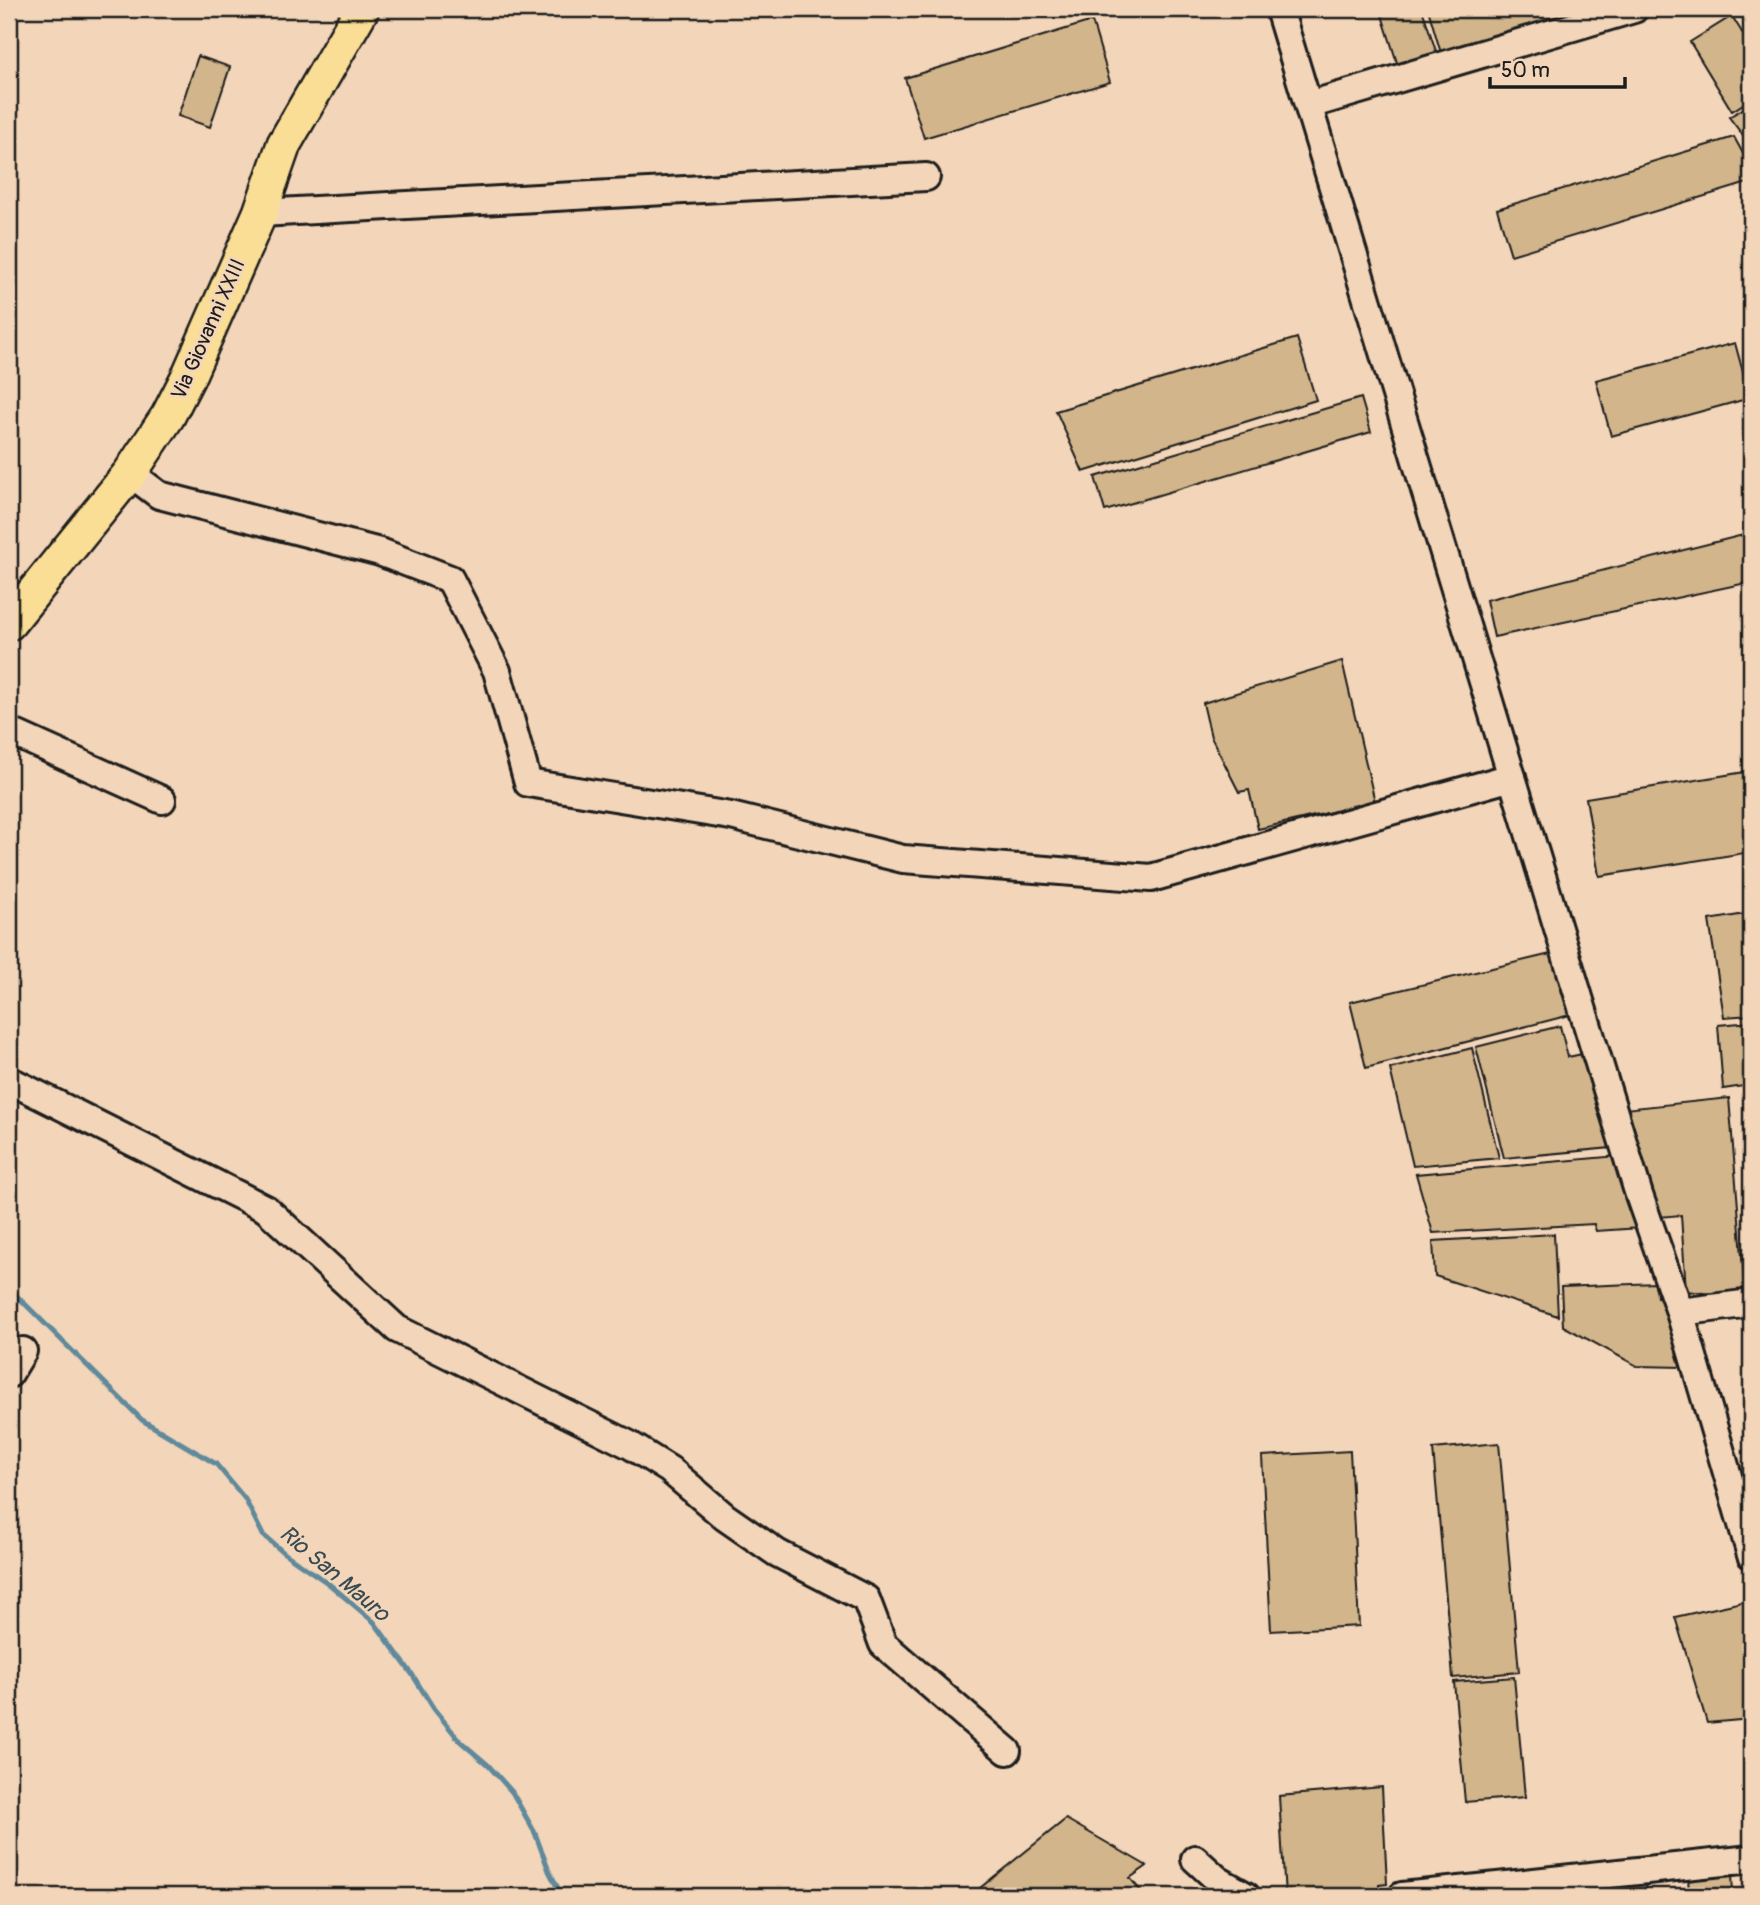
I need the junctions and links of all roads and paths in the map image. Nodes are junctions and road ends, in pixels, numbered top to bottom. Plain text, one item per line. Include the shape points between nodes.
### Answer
1 (362, 9) edge
2 (1279, 9) edge
3 (1634, 9) edge
4 (1308, 105) junction
5 (926, 177) dead end
6 (260, 213) junction
7 (130, 473) junction
8 (9, 623) edge
9 (9, 732) edge
10 (1512, 777) junction
11 (162, 800) dead end
12 (9, 1080) edge
13 (1751, 1303) edge
14 (1680, 1312) junction
15 (23, 1351) dead end
16 (9, 1374) edge
17 (1751, 1555) edge
18 (1007, 1751) dead end
19 (1195, 1859) dead end
20 (1751, 1859) edge
21 (1246, 1896) edge
22 (1402, 1896) edge

1 - 6 main road, Via Giovanni XXIII via 284,144
2 - 4 street
3 - 4 street
4 - 10 street
5 - 6 street
6 - 7 main road, Via Giovanni XXIII via 188,377
7 - 8 main road, Via Giovanni XXIII
7 - 10 street via 159,495 380,552 450,579 497,671 528,783 731,816 903,859 1151,878
9 - 11 street
10 - 14 street via 1639,1195
12 - 18 street via 266,1209 397,1329 630,1445 670,1470 777,1553 866,1599 883,1644
13 - 14 street
14 - 17 street
15 - 16 street
19 - 21 street
20 - 22 street

